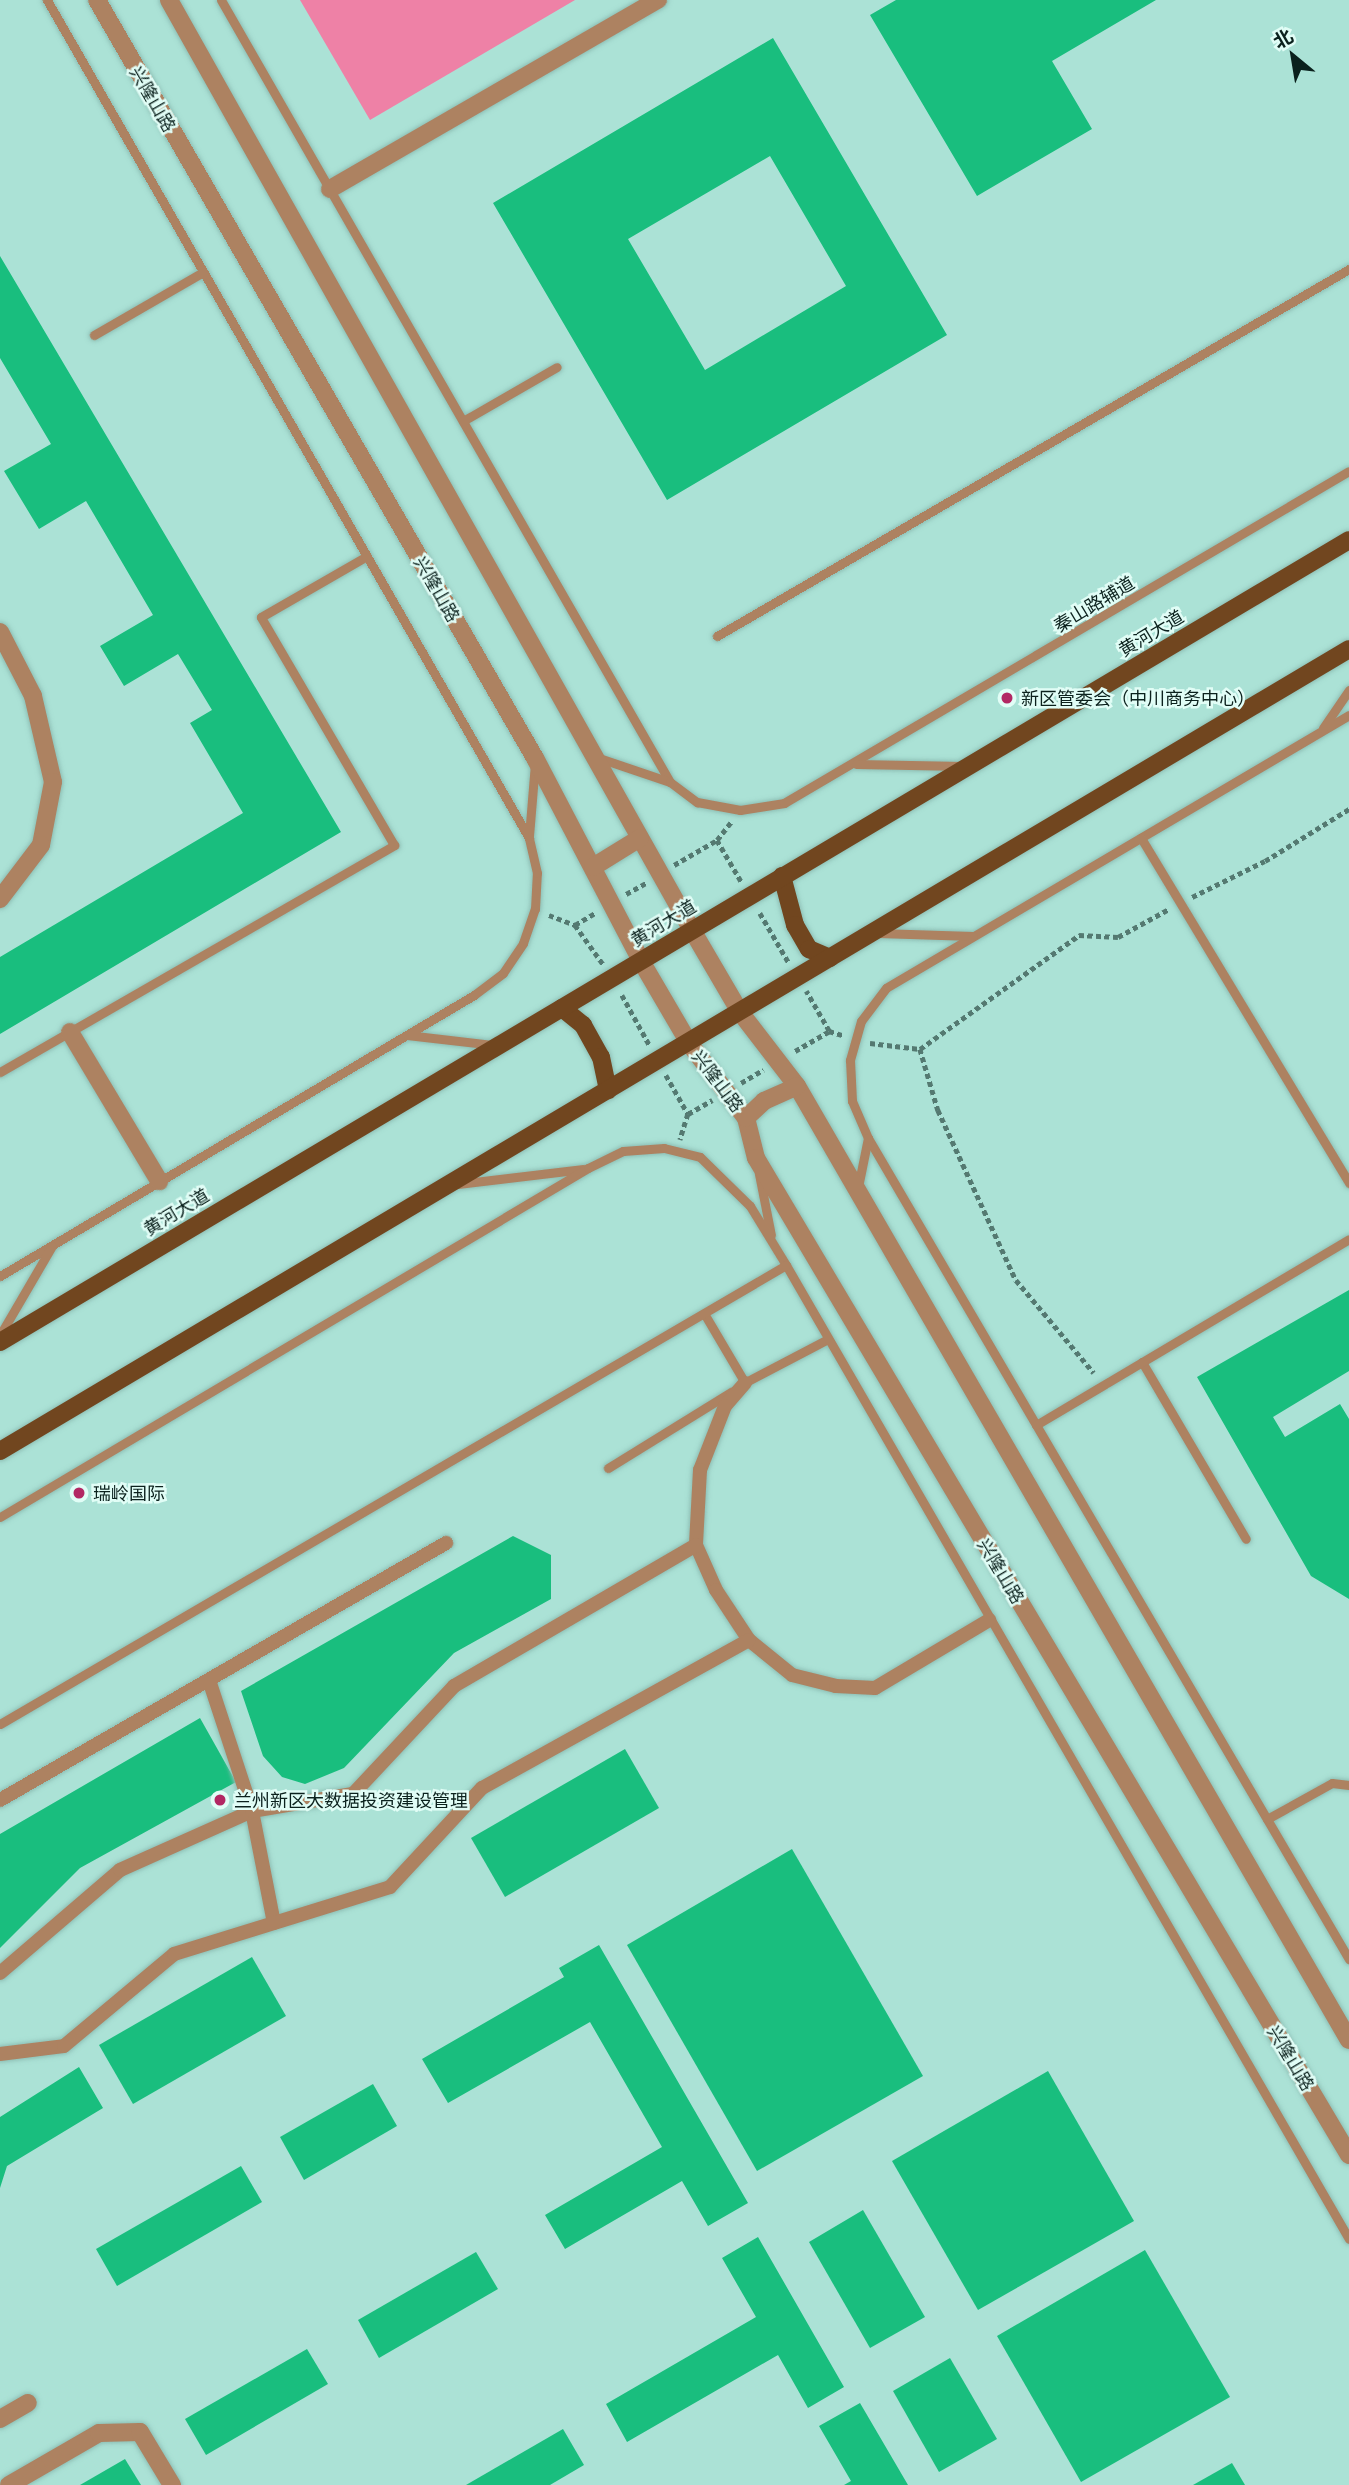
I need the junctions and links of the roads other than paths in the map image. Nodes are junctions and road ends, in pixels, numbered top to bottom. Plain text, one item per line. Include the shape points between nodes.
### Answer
1 (47, 0) edge
2 (97, 0) edge
3 (169, 0) edge
4 (221, 0) edge
5 (658, 0) edge
6 (330, 189) junction
7 (1349, 269) edge
8 (203, 272) junction
9 (94, 335) dead end
10 (557, 367) dead end
11 (463, 421) junction
12 (1349, 471) edge
13 (1349, 540) edge
14 (367, 556) junction
15 (0, 632) edge
16 (717, 636) dead end
17 (1349, 649) edge
18 (1349, 690) edge
19 (1349, 715) edge
20 (1320, 732) junction
21 (594, 756) junction
22 (535, 758) junction
23 (856, 764) junction
24 (969, 766) junction
25 (670, 782) junction
26 (529, 838) junction
27 (640, 838) junction
28 (1141, 838) junction
29 (593, 867) junction
30 (782, 876) junction
31 (0, 899) edge
32 (692, 930) junction
33 (873, 932) junction
34 (975, 936) junction
35 (830, 958) junction
36 (641, 961) junction
37 (562, 1008) junction
38 (740, 1012) junction
39 (71, 1032) junction
40 (406, 1034) junction
41 (689, 1043) junction
42 (499, 1045) junction
43 (0, 1072) edge
44 (797, 1086) junction
45 (608, 1090) junction
46 (746, 1118) junction
47 (868, 1138) junction
48 (756, 1158) junction
49 (588, 1168) junction
50 (159, 1181) junction
51 (1349, 1183) edge
52 (449, 1185) junction
53 (857, 1196) junction
54 (1349, 1240) edge
55 (773, 1244) junction
56 (53, 1245) junction
57 (786, 1265) junction
58 (0, 1276) edge
59 (705, 1315) junction
60 (0, 1335) edge
61 (828, 1339) junction
62 (0, 1342) edge
63 (1142, 1362) junction
64 (744, 1383) junction
65 (1036, 1426) junction
66 (0, 1451) edge
67 (608, 1468) dead end
68 (0, 1517) edge
69 (1246, 1539) dead end
70 (446, 1543) dead end
71 (696, 1545) junction
72 (989, 1620) junction
73 (750, 1640) junction
74 (209, 1680) junction
75 (0, 1724) edge
76 (1349, 1786) edge
77 (0, 1800) edge
78 (252, 1811) junction
79 (1267, 1819) junction
80 (274, 1923) junction
81 (1349, 1959) edge
82 (0, 1973) edge
83 (1349, 2040) edge
84 (0, 2054) edge
85 (1349, 2155) edge
86 (1349, 2239) edge
87 (28, 2403) dead end
88 (0, 2419) edge
89 (9, 2485) edge
90 (172, 2485) edge

1 - 8 lane
2 - 22 street, 兴隆山路
3 - 21 street
4 - 6 lane
5 - 6 street
6 - 11 lane
7 - 16 lane
8 - 9 lane
8 - 14 lane
10 - 11 lane
11 - 25 lane
12 - 23 lane, 秦山路辅道
13 - 24 main road, 黄河大道
14 - 26 lane
14 - 39 lane via 261,617 394,845
15 - 31 street via 33,696 53,782 40,845
17 - 33 main road
18 - 20 lane
19 - 20 lane
20 - 28 lane
21 - 25 lane
21 - 27 street
22 - 26 lane
22 - 29 street, 兴隆山路
23 - 24 lane
23 - 25 lane, 秦山路辅道 via 784,803 740,810 697,802
24 - 30 main road, 黄河大道
26 - 40 lane via 537,873 535,909 523,943 503,973
27 - 29 street
27 - 32 street
28 - 34 lane
28 - 51 lane
29 - 36 street, 兴隆山路
30 - 32 main road, 黄河大道
30 - 35 main road via 795,925 809,949
32 - 36 main road, 黄河大道
32 - 38 street
33 - 34 lane
33 - 35 main road
34 - 47 lane via 886,988 862,1021 850,1060 852,1101
35 - 38 main road
36 - 37 main road, 黄河大道
36 - 41 street, 兴隆山路
37 - 42 main road, 黄河大道
37 - 45 main road via 583,1025 601,1057
38 - 41 main road
38 - 44 street
39 - 43 lane
39 - 50 street
40 - 42 lane
40 - 50 lane
41 - 45 main road
41 - 46 street, 兴隆山路
42 - 62 main road, 黄河大道
44 - 46 street via 764,1101
44 - 53 street
45 - 52 main road
46 - 48 street, 兴隆山路
47 - 53 lane
47 - 65 lane
48 - 55 lane
48 - 85 street, 兴隆山路
49 - 52 lane
49 - 55 lane via 622,1151 677,1151 700,1157 750,1206
49 - 68 lane
50 - 56 lane
52 - 66 main road
53 - 83 street
54 - 63 lane
55 - 57 lane
56 - 58 lane
56 - 60 lane
57 - 59 lane
57 - 61 lane
59 - 64 lane
59 - 75 lane
61 - 64 lane
61 - 72 lane
63 - 65 lane
63 - 69 lane
64 - 67 lane
64 - 71 street via 725,1406 700,1470
65 - 79 lane
70 - 74 street
71 - 73 street via 716,1590
71 - 78 street via 454,1686 353,1794
72 - 73 street via 875,1688 836,1686 792,1675
72 - 86 lane
73 - 80 street via 482,1788 390,1887
74 - 77 street
74 - 78 street
76 - 79 lane via 1332,1783
78 - 80 street
78 - 82 street via 120,1870
79 - 81 lane
80 - 84 street via 174,1954 64,2046
87 - 88 street
89 - 90 street via 99,2433 140,2432

